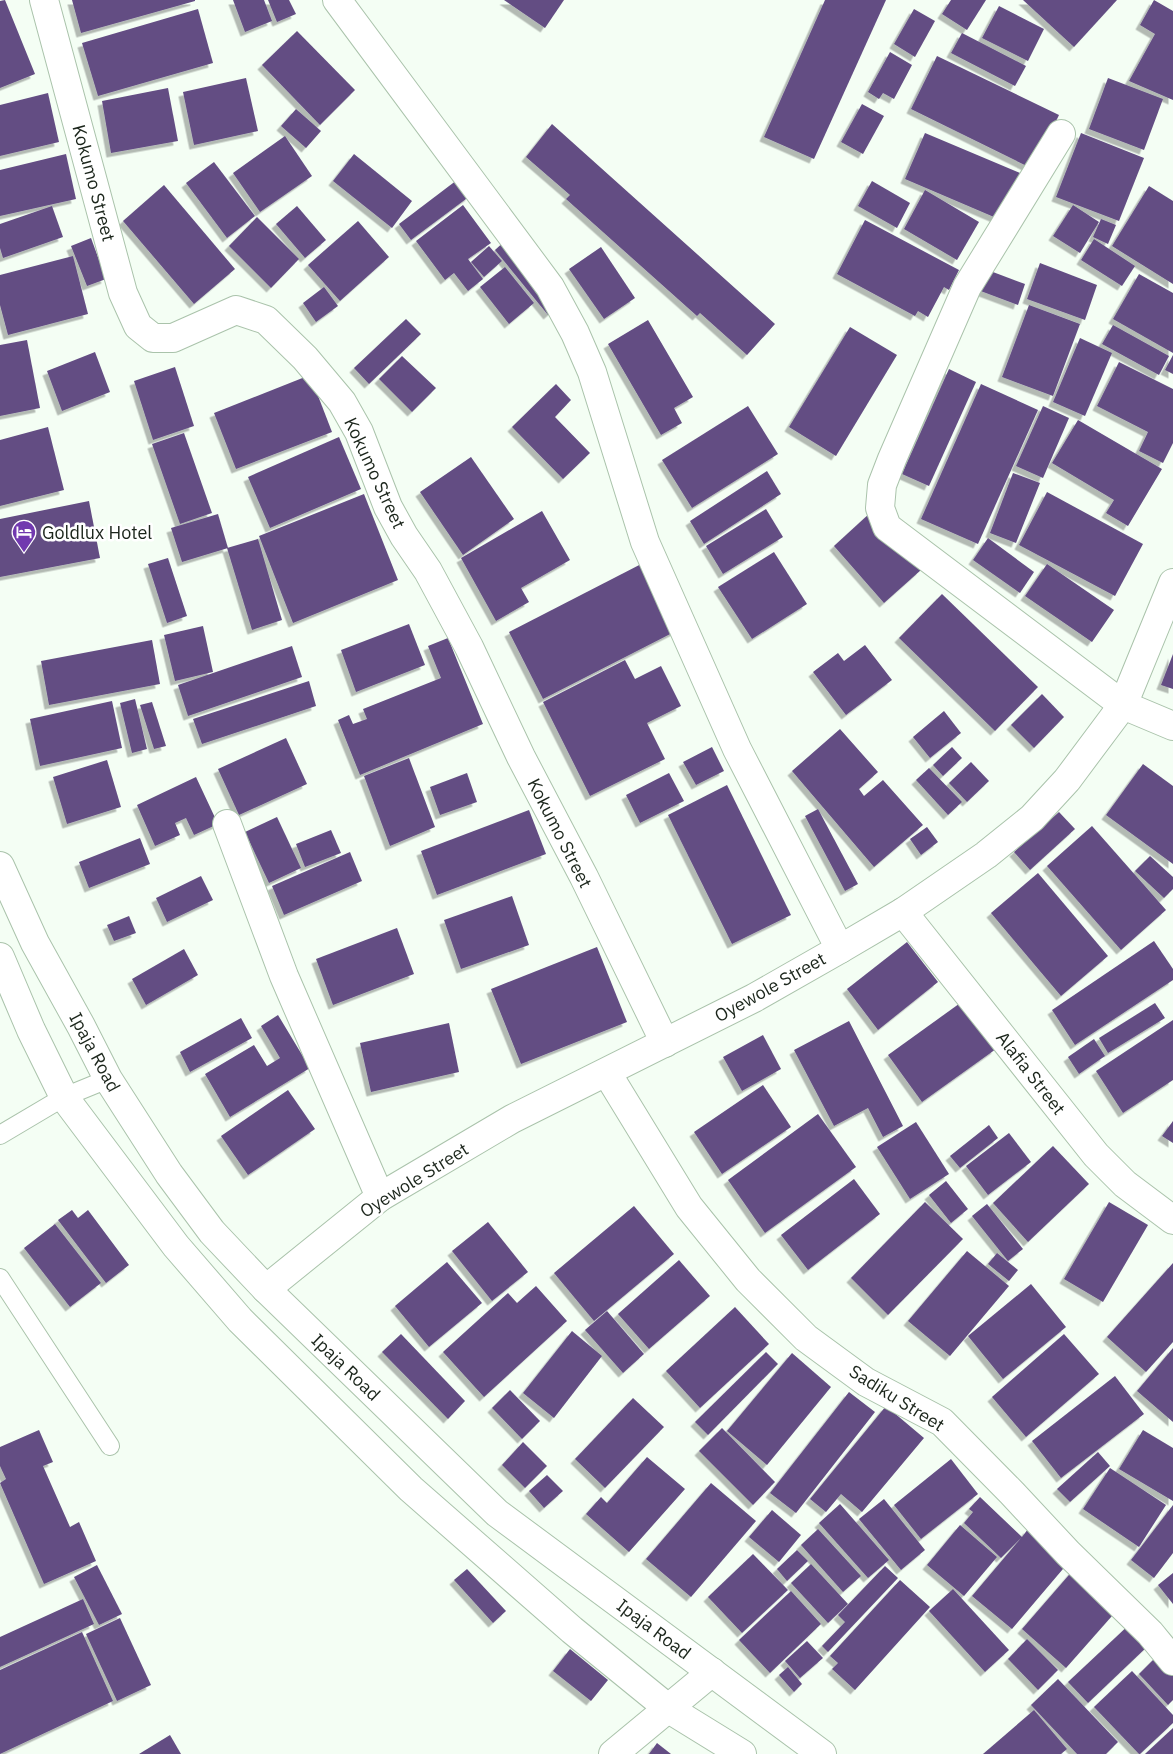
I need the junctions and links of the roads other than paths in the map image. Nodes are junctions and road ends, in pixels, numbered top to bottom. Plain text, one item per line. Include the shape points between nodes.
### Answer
1 (44, 0) edge
2 (337, 0) edge
3 (1061, 134) dead end
4 (1173, 583) edge
5 (1123, 705) junction
6 (1173, 726) edge
7 (227, 824) dead end
8 (0, 866) edge
9 (903, 912) junction
10 (840, 949) junction
11 (0, 957) edge
12 (665, 1043) junction
13 (607, 1073) junction
14 (108, 1080) junction
15 (64, 1097) junction
16 (0, 1135) edge
17 (380, 1197) junction
18 (1173, 1220) edge
19 (0, 1278) edge
20 (266, 1289) junction
21 (110, 1446) dead end
22 (1173, 1661) edge
23 (712, 1672) junction
24 (669, 1709) junction
25 (613, 1754) edge
26 (742, 1754) edge
27 (822, 1754) edge

1 - 12 street, Kokumo Street via 123,294 138,326 153,338 173,338 236,310 266,320 305,358 342,402 359,432 388,507 428,571 469,647
2 - 10 street via 550,287 575,333 592,372 645,542 737,749
3 - 5 street via 968,287 892,459 882,485 880,508 887,526
4 - 5 street, Oyewole Street
5 - 6 street
5 - 9 street, Oyewole Street via 1067,780 1032,818 986,855
7 - 17 street via 284,976
8 - 14 street, Ipaja Road via 35,943
9 - 10 street, Oyewole Street
9 - 18 street, Alafia Street via 1096,1155 1125,1184
10 - 12 street, Oyewole Street
11 - 15 street
12 - 13 street, Oyewole Street
13 - 17 street, Oyewole Street via 512,1119
13 - 22 street, Sadiku Street via 689,1206 748,1280 806,1338 859,1376 942,1422 1150,1633
14 - 15 lane
14 - 20 street, Ipaja Road via 169,1174 207,1224
15 - 16 lane
15 - 24 street via 176,1246 240,1320 411,1489 572,1630
17 - 20 street, Oyewole Street
19 - 21 lane
20 - 23 street, Ipaja Road via 497,1513
23 - 24 street
23 - 27 street, Ipaja Road
24 - 25 street
24 - 26 street

